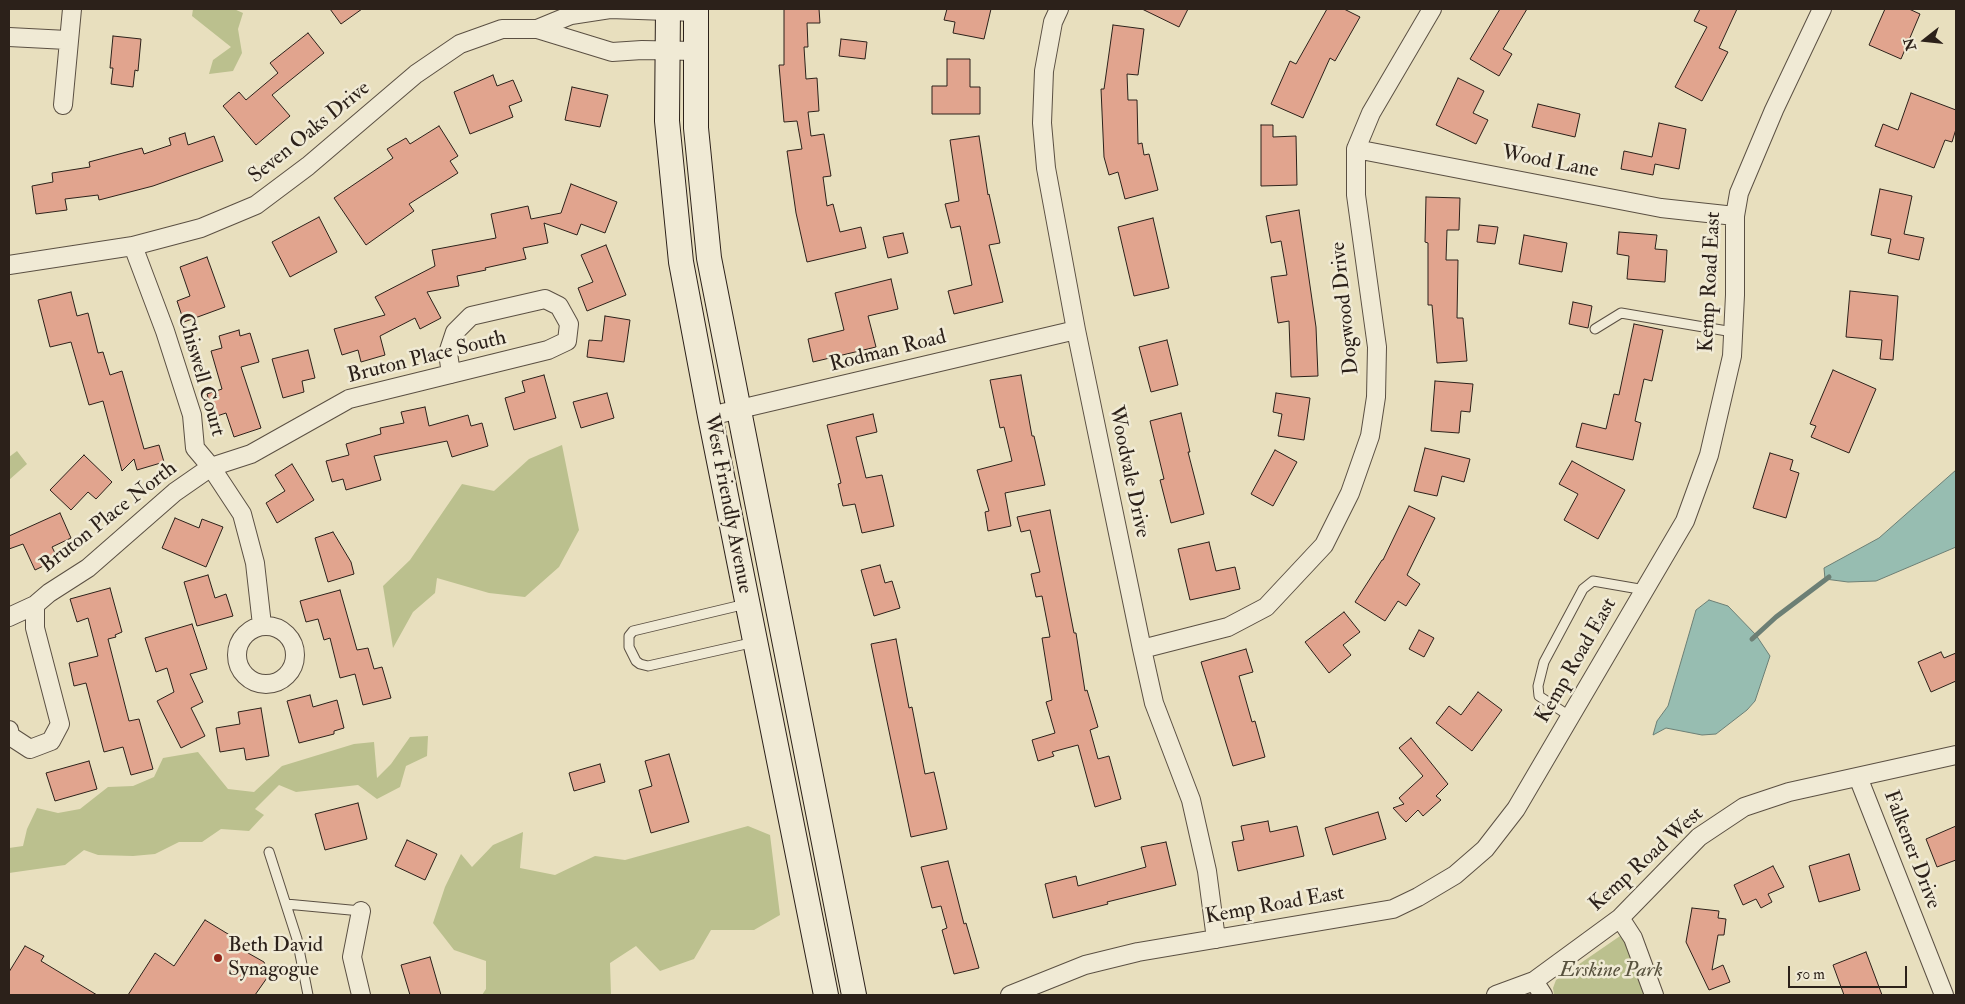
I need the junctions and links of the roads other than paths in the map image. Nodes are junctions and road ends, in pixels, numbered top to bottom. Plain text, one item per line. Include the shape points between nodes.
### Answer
1 (72, 9) edge
2 (1059, 9) edge
3 (1432, 9) edge
4 (1822, 9) edge
5 (668, 10) edge
6 (696, 11) edge
7 (537, 29) junction
8 (9, 37) edge
9 (67, 40) junction
10 (667, 50) junction
11 (695, 51) junction
12 (63, 106) dead end
13 (1356, 148) junction
14 (1735, 216) junction
15 (133, 246) junction
16 (9, 265) edge
17 (1595, 329) dead end
18 (1076, 330) junction
19 (1733, 332) junction
20 (451, 374) junction
21 (738, 411) junction
22 (710, 416) junction
23 (211, 467) junction
24 (1645, 590) junction
25 (747, 604) junction
26 (35, 605) junction
27 (9, 617) edge
28 (262, 625) dead end
29 (755, 642) junction
30 (1142, 649) junction
31 (1571, 716) junction
32 (9, 730) edge
33 (1956, 755) edge
34 (1858, 776) junction
35 (269, 852) dead end
36 (286, 904) junction
37 (361, 911) joint
38 (1620, 918) junction
39 (1216, 939) junction
40 (1538, 988) edge
41 (308, 995) edge
42 (361, 995) edge
43 (826, 995) edge
44 (854, 995) edge
45 (1010, 995) edge
46 (1496, 995) edge
47 (1654, 995) edge
48 (1944, 995) edge

1 - 9 street
2 - 18 street, Woodvale Drive via 1053,22 1044,71 1042,123 1046,168
3 - 13 street, Dogwood Drive via 1371,113
4 - 14 street, Kemp Road East via 1739,193
5 - 6 street, Seven Oaks Drive
5 - 7 street, Seven Oaks Drive via 610,9 571,15
5 - 10 main road, West Friendly Avenue
6 - 11 main road, West Friendly Avenue
7 - 10 street, Seven Oaks Drive via 612,52
7 - 15 street, Seven Oaks Drive via 502,29 460,44 416,74 308,166 256,205 201,228
8 - 9 street
9 - 12 street
10 - 11 street, Seven Oaks Drive
10 - 22 main road, West Friendly Avenue via 668,121 681,262
11 - 21 main road, West Friendly Avenue via 696,128 709,258
13 - 14 street, Wood Lane via 1661,208
13 - 30 street, Dogwood Drive via 1356,195 1377,346 1376,398 1370,436 1350,493 1324,545 1266,607 1228,627
14 - 19 street, Kemp Road East
15 - 16 street, Seven Oaks Drive
15 - 23 street, Chiswell Court via 192,415 195,448
17 - 19 lane via 1621,313
18 - 21 street, Rodman Road
18 - 30 street, Woodvale Drive
19 - 24 street, Kemp Road East via 1732,356 1709,455 1685,521
20 - 20 street, Bruton Place South via 548,350 567,341 569,324 559,306 545,299 470,316 455,332 448,353
20 - 23 street, Bruton Place South via 350,398 251,454
21 - 22 street, Rodman Road
21 - 44 main road, West Friendly Avenue
22 - 25 main road, West Friendly Avenue
23 - 26 street, Bruton Place North via 175,492 88,568
23 - 28 street, Chiswell Court via 242,514 255,563
24 - 31 street, Kemp Road East
24 - 31 lane via 1593,581 1583,589 1544,662 1538,686 1539,696
25 - 29 main road, West Friendly Avenue
25 - 29 lane via 633,631 628,636 630,653 640,664 648,666
26 - 27 street, Bruton Place North
26 - 32 street via 35,628 60,724 51,741 30,749 10,736
29 - 43 main road, West Friendly Avenue
30 - 39 street, Woodvale Drive via 1154,703 1191,800 1207,872
31 - 39 street, Kemp Road East via 1516,808 1485,849 1455,876 1393,909
33 - 34 street, Kemp Road West
34 - 38 street, Kemp Road West via 1789,792 1744,807 1699,837
34 - 48 street, Falkener Drive
35 - 36 lane
36 - 37 lane
36 - 41 lane
37 - 42 street via 352,956
38 - 40 street, Kemp Road West
38 - 47 street via 1633,938
39 - 45 street, Kemp Road East via 1085,965
40 - 46 street, Kemp Road West

